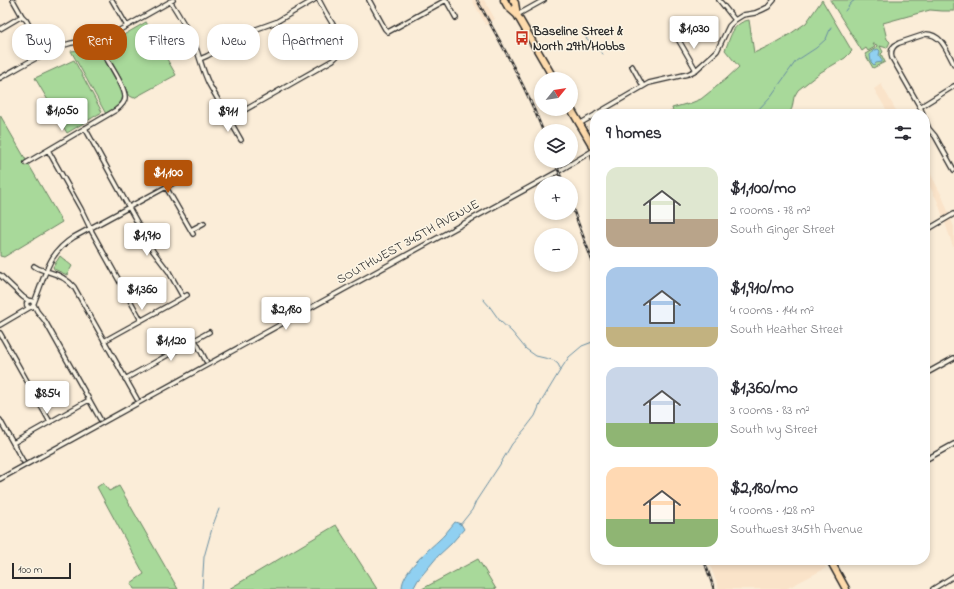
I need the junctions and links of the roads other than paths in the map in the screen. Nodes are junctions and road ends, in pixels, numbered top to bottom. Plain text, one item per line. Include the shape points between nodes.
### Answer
1 (13, 0) edge
2 (112, 0) edge
3 (314, 0) edge
4 (319, 0) edge
5 (369, 0) edge
6 (446, 0) edge
7 (504, 0) edge
8 (513, 0) edge
9 (544, 0) edge
10 (719, 0) edge
11 (774, 0) edge
12 (171, 1) edge
13 (517, 15) junction
14 (22, 16) junction
15 (456, 18) dead end
16 (734, 20) junction
17 (28, 24) edge
18 (126, 24) edge
19 (127, 26) edge
20 (0, 29) edge
21 (678, 39) dead end
22 (200, 59) junction
23 (34, 60) edge
24 (107, 60) edge
25 (954, 64) edge
26 (632, 66) dead end
27 (696, 70) junction
28 (550, 72) edge
29 (0, 78) edge
30 (643, 86) junction
31 (954, 86) edge
32 (920, 107) joint
33 (604, 109) edge
34 (575, 116) edge
35 (590, 118) edge
36 (229, 119) junction
37 (580, 124) junction
38 (85, 128) junction
39 (930, 130) edge
40 (241, 140) dead end
41 (590, 141) edge
42 (48, 150) junction
43 (590, 153) edge
44 (26, 163) dead end
45 (954, 170) edge
46 (179, 180) dead end
47 (166, 187) junction
48 (128, 207) junction
49 (954, 214) edge
50 (204, 223) dead end
51 (90, 228) junction
52 (930, 228) edge
53 (191, 230) junction
54 (193, 234) dead end
55 (34, 266) dead end
56 (46, 271) junction
57 (0, 275) edge
58 (30, 304) junction
59 (141, 320) junction
60 (0, 325) edge
61 (209, 332) dead end
62 (0, 333) edge
63 (195, 340) junction
64 (104, 341) junction
65 (954, 358) edge
66 (206, 361) dead end
67 (930, 371) edge
68 (125, 379) junction
69 (136, 399) dead end
70 (89, 400) junction
71 (100, 419) dead end
72 (0, 420) edge
73 (50, 422) junction
74 (13, 443) junction
75 (954, 444) edge
76 (930, 457) edge
77 (23, 462) dead end
78 (0, 479) edge
79 (833, 565) edge
80 (954, 576) edge
81 (846, 589) edge
82 (933, 589) edge

1 - 14 street
2 - 18 street
3 - 22 street via 276,22 252,31
4 - 36 street via 339,35 339,54 333,60
5 - 6 street via 388,32
6 - 15 street
7 - 13 highway
8 - 13 highway
9 - 13 street
10 - 16 street
11 - 16 street via 768,7
12 - 19 street
12 - 22 street
13 - 28 highway
14 - 17 street
14 - 20 street
16 - 27 street via 717,51
21 - 27 street
22 - 36 street via 204,75
23 - 29 street
24 - 38 street via 124,90 125,100 116,110
25 - 32 street via 935,35 926,34 895,44 892,48 892,58
26 - 30 street
27 - 30 street
30 - 33 street
31 - 32 street
34 - 37 highway
35 - 37 street
36 - 40 street
37 - 41 highway
38 - 42 street
38 - 48 street
39 - 45 street
42 - 44 street
42 - 51 street
43 - 78 street, SOUTHWEST 345TH AVENUE
46 - 47 street
47 - 48 street
47 - 53 street
48 - 51 street
48 - 59 street via 153,252 185,296
49 - 52 street
50 - 53 street
51 - 56 street via 61,247
51 - 59 street
53 - 54 street
55 - 56 street
56 - 58 street via 36,297
56 - 64 street via 66,279 76,290
57 - 58 street
58 - 60 street
58 - 70 street via 46,321
59 - 64 street
61 - 63 street
62 - 73 street
63 - 66 street
63 - 68 street
64 - 68 street
65 - 67 street
68 - 69 street
70 - 71 street
70 - 73 street
72 - 74 street
73 - 74 street
74 - 77 street
75 - 76 street
79 - 81 highway
80 - 82 street

